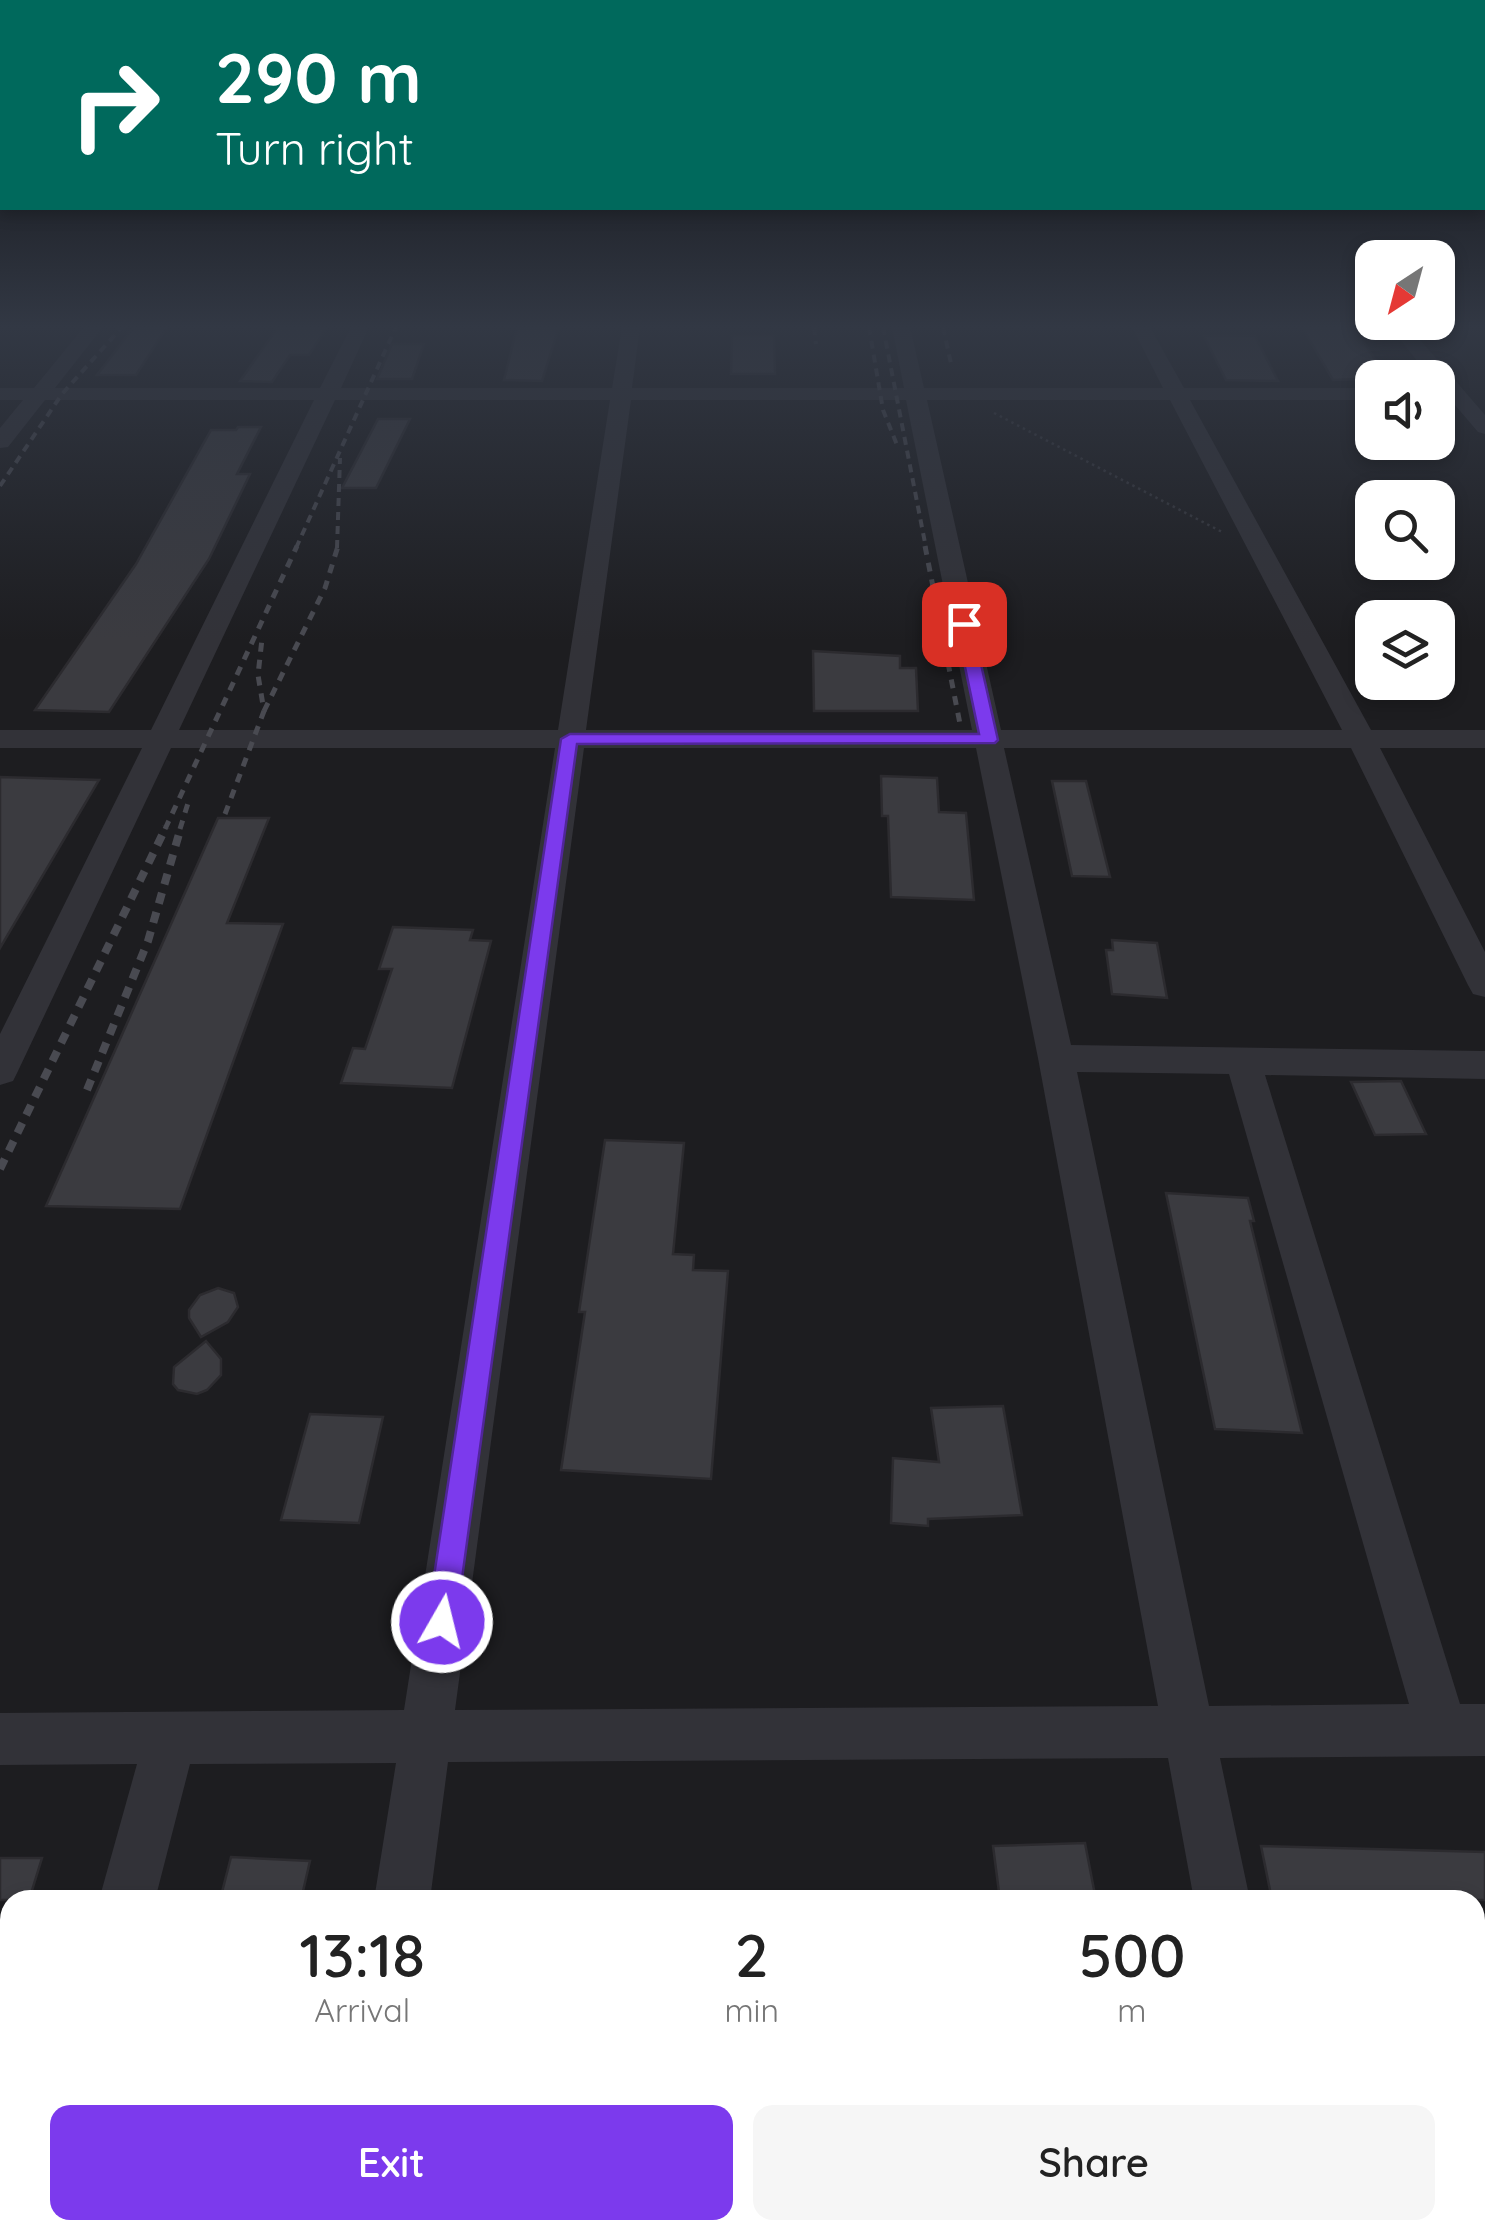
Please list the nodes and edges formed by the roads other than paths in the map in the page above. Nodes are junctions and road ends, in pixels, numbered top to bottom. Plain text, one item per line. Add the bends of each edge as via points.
1 (310, 432) edge
2 (615, 432) edge
3 (922, 432) edge
4 (1197, 432) edge
5 (0, 739) edge
6 (161, 739) junction
7 (570, 739) junction
8 (989, 740) junction
9 (1361, 740) junction
10 (1485, 740) edge
11 (1485, 985) edge
12 (1056, 1058) junction
13 (1243, 1061) junction
14 (1485, 1065) edge
15 (0, 1071) edge
16 (1464, 1730) edge
17 (1190, 1732) junction
18 (170, 1738) junction
19 (425, 1738) junction
20 (0, 1739) edge
21 (130, 1890) edge
22 (403, 1890) edge
23 (1220, 1890) edge

1 - 6 street
2 - 7 street
3 - 8 street
4 - 9 street
5 - 6 street
6 - 7 street
6 - 15 street
7 - 8 street
7 - 19 street
8 - 9 street
8 - 12 street
9 - 10 street
9 - 11 street
12 - 13 street
12 - 17 street
13 - 14 street
13 - 16 street
16 - 17 street
17 - 19 street
17 - 23 street
18 - 19 street
18 - 20 street
18 - 21 street
19 - 22 street

